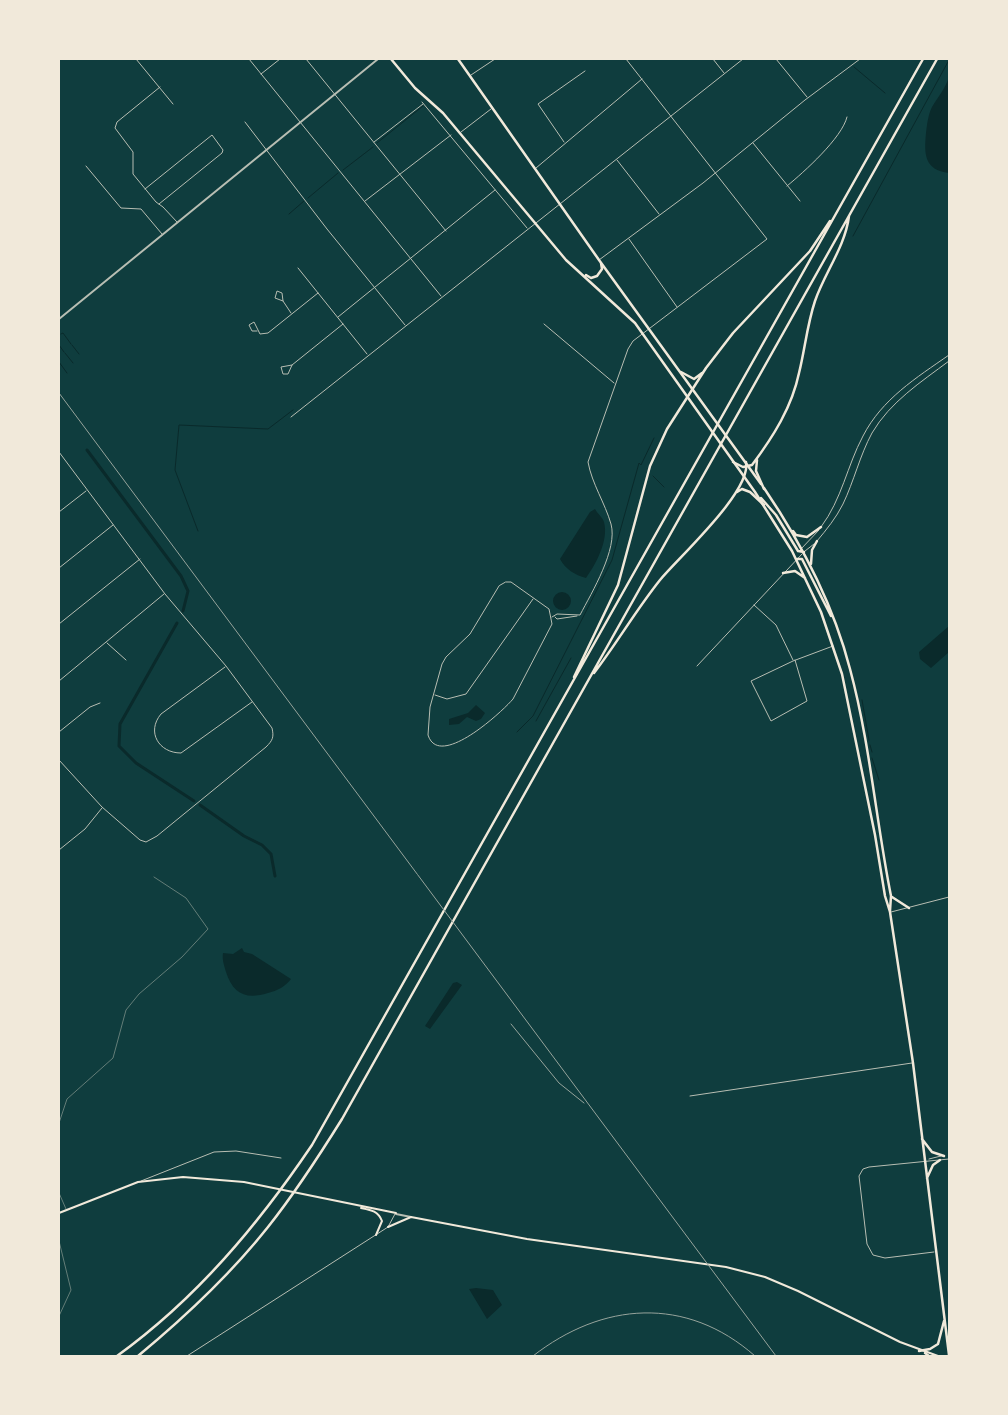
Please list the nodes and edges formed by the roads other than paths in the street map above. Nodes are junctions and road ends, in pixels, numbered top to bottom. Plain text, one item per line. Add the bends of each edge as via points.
1 (136, 59) edge
2 (248, 59) edge
3 (280, 59) edge
4 (306, 59) edge
5 (378, 59) edge
6 (391, 59) edge
7 (458, 59) edge
8 (495, 59) edge
9 (626, 59) edge
10 (712, 59) edge
11 (743, 59) edge
12 (776, 59) edge
13 (860, 59) edge
14 (923, 59) edge
15 (937, 59) edge
16 (586, 71) dead end
17 (724, 73) junction
18 (261, 74) junction
19 (470, 75) junction
20 (642, 79) junction
21 (160, 87) junction
22 (334, 94) junction
23 (808, 98) junction
24 (173, 104) dead end
25 (492, 109) junction
26 (671, 116) junction
27 (846, 117) dead end
28 (246, 122) dead end
29 (301, 122) junction
30 (460, 133) junction
31 (451, 135) junction
32 (374, 142) junction
33 (565, 143) junction
34 (752, 143) junction
35 (267, 149) junction
36 (616, 159) junction
37 (86, 166) dead end
38 (535, 169) junction
39 (400, 173) junction
40 (716, 173) junction
41 (787, 186) junction
42 (145, 189) junction
43 (495, 190) junction
44 (800, 201) dead end
45 (365, 202) junction
46 (159, 204) junction
47 (560, 204) junction
48 (841, 205) junction
49 (660, 215) junction
50 (849, 215) junction
51 (177, 222) junction
52 (534, 224) junction
53 (528, 229) junction
54 (446, 231) junction
55 (162, 234) junction
56 (628, 238) junction
57 (412, 259) junction
58 (599, 260) junction
59 (298, 268) dead end
60 (578, 271) junction
61 (375, 288) junction
62 (318, 293) junction
63 (442, 296) junction
64 (283, 301) dead end
65 (677, 308) junction
66 (292, 314) junction
67 (338, 317) junction
68 (59, 319) edge
69 (343, 324) junction
70 (544, 324) dead end
71 (406, 325) junction
72 (649, 329) junction
73 (257, 331) dead end
74 (642, 334) junction
75 (368, 354) junction
76 (949, 355) edge
77 (949, 361) edge
78 (292, 365) junction
79 (706, 368) junction
80 (680, 372) junction
81 (614, 383) junction
82 (693, 389) junction
83 (688, 399) junction
84 (291, 417) dead end
85 (59, 453) edge
86 (760, 455) junction
87 (732, 462) junction
88 (748, 467) junction
89 (745, 478) junction
90 (764, 489) junction
91 (87, 490) junction
92 (755, 492) junction
93 (734, 495) junction
94 (764, 505) junction
95 (59, 512) edge
96 (114, 524) junction
97 (821, 527) junction
98 (791, 528) junction
99 (817, 541) junction
100 (802, 549) junction
101 (799, 552) junction
102 (804, 552) junction
103 (796, 558) junction
104 (141, 559) junction
105 (811, 566) junction
106 (59, 568) edge
107 (783, 572) junction
108 (807, 579) junction
109 (165, 594) junction
110 (533, 598) junction
111 (754, 604) junction
112 (570, 613) junction
113 (578, 615) junction
114 (553, 617) junction
115 (571, 618) junction
116 (836, 623) junction
117 (59, 624) edge
118 (107, 643) junction
119 (833, 646) junction
120 (126, 660) dead end
121 (794, 660) junction
122 (226, 666) junction
123 (697, 666) dead end
124 (59, 682) edge
125 (587, 683) junction
126 (567, 692) junction
127 (434, 695) junction
128 (253, 702) junction
129 (100, 703) dead end
130 (59, 732) edge
131 (59, 760) edge
132 (102, 807) junction
133 (59, 850) edge
134 (154, 877) dead end
135 (891, 896) junction
136 (949, 897) edge
137 (909, 908) junction
138 (890, 912) junction
139 (913, 1063) junction
140 (690, 1096) dead end
141 (59, 1123) edge
142 (922, 1139) junction
143 (949, 1155) edge
144 (944, 1156) junction
145 (281, 1158) dead end
146 (949, 1159) edge
147 (924, 1160) junction
148 (929, 1160) junction
149 (940, 1160) junction
150 (927, 1180) junction
151 (138, 1182) junction
152 (59, 1193) edge
153 (354, 1205) junction
154 (66, 1210) junction
155 (59, 1213) edge
156 (396, 1214) junction
157 (411, 1217) junction
158 (388, 1226) junction
159 (376, 1235) junction
160 (59, 1242) edge
161 (936, 1252) junction
162 (59, 1316) edge
163 (944, 1317) junction
164 (946, 1333) junction
165 (949, 1339) edge
166 (919, 1350) junction
167 (925, 1353) junction
168 (949, 1355) edge
169 (117, 1356) edge
170 (138, 1356) edge
171 (186, 1356) edge
172 (929, 1356) edge
173 (938, 1356) edge

1 - 21 street
2 - 18 street
3 - 18 street
4 - 22 street
5 - 22 street
6 - 30 main road
7 - 19 main road
8 - 19 street
9 - 20 street
10 - 17 street
11 - 17 street
12 - 23 street
13 - 23 street
14 - 48 main road
15 - 50 main road
16 - 33 street via 538,104
17 - 26 street
18 - 29 street
19 - 25 main road
20 - 26 street
20 - 33 street
21 - 24 street
21 - 42 street via 115,125 133,152 133,174
22 - 29 street
22 - 32 street
23 - 34 street
25 - 30 street
25 - 38 main road
26 - 36 street
26 - 40 street
27 - 41 street via 843,126 815,162
28 - 35 street
29 - 35 street
29 - 45 street
30 - 52 main road
31 - 32 street via 423,102
31 - 39 street
31 - 43 street
32 - 39 street
33 - 38 street
34 - 40 street
34 - 41 street
35 - 51 street
35 - 61 street
36 - 47 street
36 - 49 street
37 - 55 street via 121,208 141,209
38 - 47 main road
39 - 45 street
39 - 54 street
40 - 49 street
40 - 65 street via 767,239
41 - 44 street
42 - 46 street
42 - 46 street via 212,135 224,150 222,153
43 - 53 street
43 - 54 street
45 - 57 street
46 - 51 street
47 - 52 street
47 - 58 main road
48 - 79 main road via 810,251 746,317
48 - 126 main road
49 - 56 street
50 - 86 main road via 847,233 814,302 795,389 779,425
50 - 125 main road
51 - 55 street
52 - 53 street
52 - 60 main road
53 - 63 street
54 - 57 street
55 - 68 street
56 - 58 street
56 - 65 street
57 - 61 street
57 - 63 street
58 - 60 main road via 602,269 595,277
58 - 72 main road
59 - 62 street
60 - 74 main road via 623,311
61 - 67 street
61 - 71 street
62 - 66 street
62 - 67 street
63 - 71 street
64 - 66 street
65 - 72 street
66 - 73 street via 268,333 263,335
67 - 69 street
69 - 75 street
69 - 78 street
70 - 81 street
71 - 75 street
72 - 74 street
72 - 80 main road
74 - 81 street via 628,349
74 - 83 main road
75 - 84 street
76 - 97 street via 901,389 878,412 862,438 838,500
77 - 99 street via 900,398 881,418 871,434 844,502
78 - 78 street via 281,367 282,374 288,374
79 - 80 main road via 694,379
79 - 82 main road
80 - 82 main road
81 - 113 street via 588,462 612,527 611,545 591,594
82 - 83 main road
82 - 88 main road
83 - 87 main road
83 - 126 main road via 658,446 618,585
85 - 91 street
86 - 88 main road
86 - 90 main road via 756,472
87 - 88 main road
87 - 89 main road
88 - 89 main road
88 - 90 main road
89 - 92 main road
89 - 93 main road
90 - 98 main road
91 - 95 street
91 - 96 street
92 - 94 main road
92 - 101 main road via 776,516
93 - 94 main road via 746,490
93 - 125 main road via 707,531 661,580
94 - 103 main road
96 - 104 street
96 - 106 street
97 - 98 main road via 807,537 796,535
97 - 100 street
98 - 100 main road
99 - 102 street
99 - 105 main road via 811,552
100 - 101 street
100 - 102 main road
101 - 102 main road
101 - 103 street
102 - 103 street
102 - 105 main road
103 - 107 street
103 - 108 main road
103 - 116 main road via 802,559
104 - 109 street
104 - 117 street
105 - 116 main road
107 - 108 main road via 794,572
107 - 111 street
108 - 119 main road
109 - 118 street
109 - 122 street
110 - 114 street via 549,608
110 - 127 street via 466,694 447,699
110 - 127 street via 511,582 499,586 470,634 446,657
111 - 121 street via 776,626
111 - 123 street
112 - 113 street
112 - 114 street
112 - 115 street
113 - 115 street
114 - 115 street
114 - 127 street via 506,708 465,741 439,745 429,740
116 - 135 main road via 858,705
118 - 120 street
118 - 124 street
119 - 121 street
119 - 138 main road via 860,757
121 - 121 street via 751,681 771,721 807,701
122 - 128 street
122 - 128 street via 160,715 154,729 159,746 165,751 181,753
125 - 170 main road via 342,1119 292,1196 235,1265 177,1323
126 - 169 main road via 324,1125 279,1192 253,1227 191,1294
128 - 132 street via 272,728 272,740 157,836 146,842 140,840
129 - 130 street via 90,707
131 - 132 street
132 - 133 street via 85,829
134 - 141 lane via 186,898 208,929 126,1010 113,1058 67,1099
135 - 137 main road
135 - 138 main road
136 - 137 street
137 - 138 street
138 - 139 main road
139 - 140 street
139 - 142 main road
142 - 144 main road via 932,1152
142 - 147 main road
143 - 144 street
144 - 148 street
145 - 151 street via 236,1151 214,1152
146 - 149 street
147 - 148 street
147 - 150 main road
147 - 161 street via 868,1167 861,1170 858,1178 867,1244 873,1255 885,1258
148 - 149 street
149 - 150 main road via 933,1166
150 - 161 main road
151 - 153 main road via 183,1177 221,1179
151 - 154 main road
152 - 154 lane
153 - 156 main road
153 - 159 main road via 380,1216 382,1222
154 - 155 main road
156 - 157 street
156 - 158 street
157 - 158 main road
157 - 166 main road via 527,1239 726,1267 765,1277
158 - 159 street
159 - 171 street
160 - 162 lane via 71,1290
161 - 163 main road
163 - 164 main road
163 - 166 main road via 938,1344
164 - 165 main road
164 - 168 main road
166 - 167 main road
167 - 172 main road
167 - 173 main road

